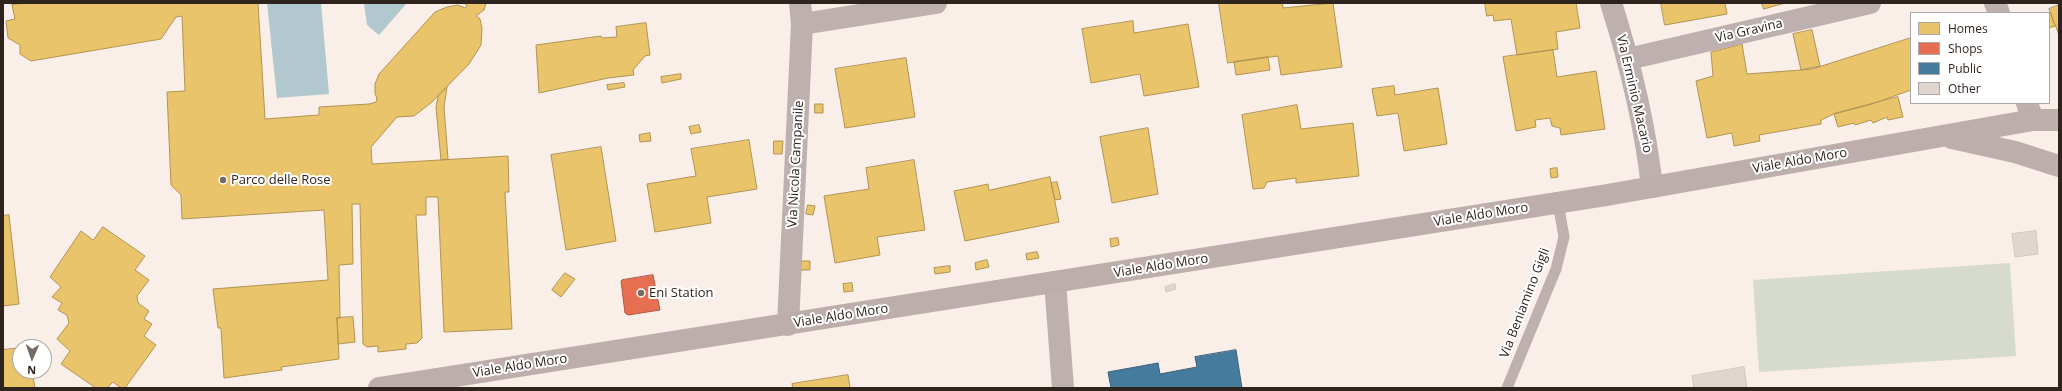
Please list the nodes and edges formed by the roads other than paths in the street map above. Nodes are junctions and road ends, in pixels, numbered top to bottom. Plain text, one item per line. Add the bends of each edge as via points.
1 (936, 3) edge
2 (1611, 3) edge
3 (1870, 3) edge
4 (801, 13) edge
5 (1628, 59) junction
6 (2030, 112) edge
7 (2059, 120) edge
8 (1941, 136) junction
9 (2059, 166) edge
10 (1652, 187) junction
11 (1558, 203) junction
12 (1055, 282) junction
13 (788, 325) junction
14 (414, 385) edge
15 (379, 388) edge
16 (1063, 388) edge
17 (1507, 388) edge

1 - 4 street
2 - 5 street, Via Erminio Macario
3 - 5 street, Via Gravina
4 - 13 street, Via Nicola Campanile
5 - 10 street, Via Erminio Macario via 1648,152
6 - 7 main road, Viale Aldo Moro
6 - 8 main road, Viale Aldo Moro
8 - 9 main road, Viale Aldo Moro via 2015,152
8 - 10 main road, Viale Aldo Moro
10 - 11 main road, Viale Aldo Moro
11 - 12 main road, Viale Aldo Moro
11 - 17 lane, Via Beniamino Gigli via 1564,237 1556,269
12 - 13 main road, Viale Aldo Moro
12 - 16 street
13 - 14 main road, Viale Aldo Moro
14 - 15 main road, Viale Aldo Moro

